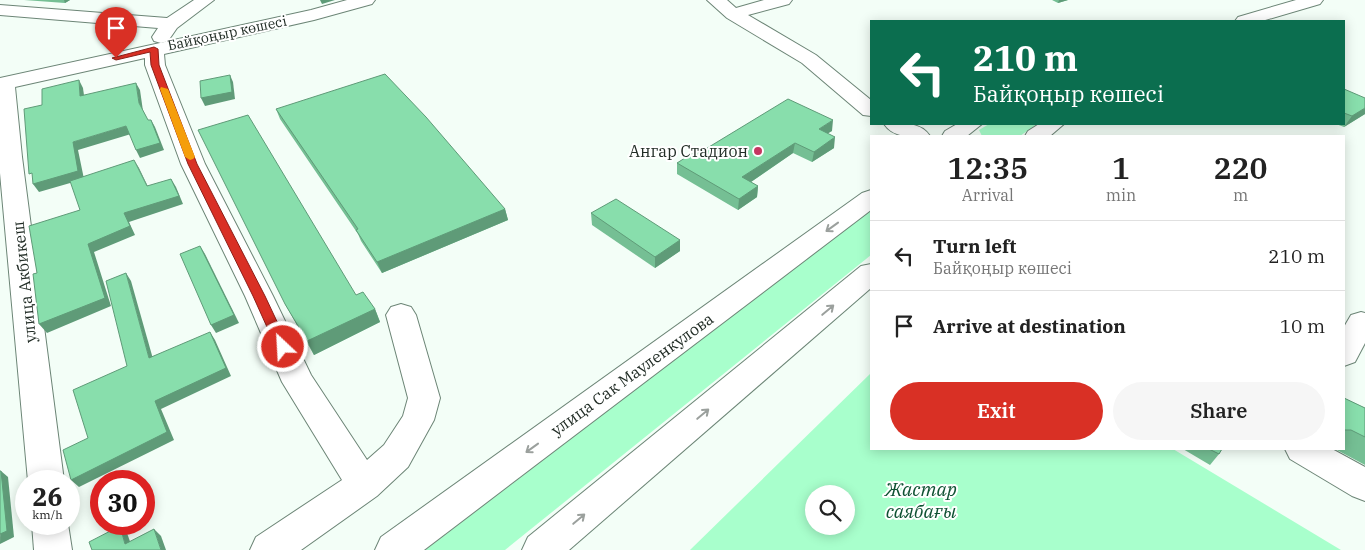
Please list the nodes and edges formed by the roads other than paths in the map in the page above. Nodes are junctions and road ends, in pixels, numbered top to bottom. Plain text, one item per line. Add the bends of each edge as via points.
1 (36, 0) edge
2 (205, 0) edge
3 (366, 0) edge
4 (716, 0) edge
5 (783, 0) edge
6 (1314, 0) edge
7 (0, 10) edge
8 (18, 11) junction
9 (733, 14) junction
10 (1247, 20) edge
11 (171, 24) junction
12 (154, 49) junction
13 (2, 84) edge
14 (870, 109) edge
15 (897, 125) edge
16 (970, 125) edge
17 (1051, 125) edge
18 (917, 135) edge
19 (954, 135) edge
20 (1037, 135) edge
21 (870, 199) edge
22 (870, 274) edge
23 (401, 315) dead end
24 (1357, 321) edge
25 (1345, 351) edge
26 (1304, 450) edge
27 (45, 470) edge
28 (364, 485) junction
29 (1365, 486) edge
30 (51, 535) edge
31 (53, 550) edge
32 (269, 550) edge
33 (394, 550) edge
34 (541, 550) edge

1 - 8 street
2 - 11 street
3 - 12 street, Байқоңыр көшесі via 314,15
4 - 9 street
5 - 9 street
6 - 10 street
7 - 8 street
8 - 11 street
9 - 14 street via 809,60
11 - 12 street
12 - 13 street, Байқоңыр көшесі
12 - 28 street via 155,65 193,164 298,382
13 - 27 street, улица Акбикеш
15 - 18 street
16 - 19 street
17 - 20 street
21 -> 33 street, улица Сак Мауленкулова
34 -> 22 street
23 - 28 street via 424,398 418,420 396,456
24 - 25 street
26 - 29 street
28 - 32 street
30 - 31 street

